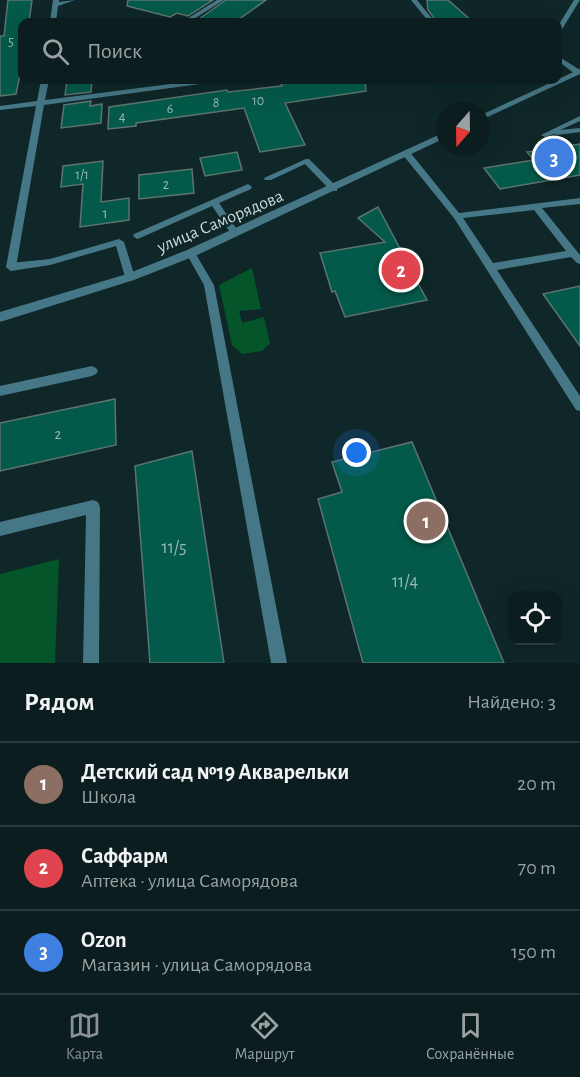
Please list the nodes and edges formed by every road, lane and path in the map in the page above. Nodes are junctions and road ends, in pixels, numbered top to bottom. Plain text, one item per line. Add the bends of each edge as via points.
1 (72, 0) edge
2 (221, 0) edge
3 (414, 0) edge
4 (577, 0) edge
5 (56, 2) edge
6 (54, 18) edge
7 (192, 18) edge
8 (429, 18) edge
9 (562, 24) edge
10 (562, 61) edge
11 (579, 72) edge
12 (562, 80) edge
13 (45, 84) edge
14 (184, 84) edge
15 (553, 84) edge
16 (43, 102) junction
17 (0, 108) edge
18 (490, 114) edge
19 (580, 118) edge
20 (580, 130) edge
21 (436, 139) edge
22 (406, 153) junction
23 (268, 178) dead end
24 (248, 187) dead end
25 (334, 189) junction
26 (580, 201) edge
27 (214, 202) junction
28 (537, 208) junction
29 (457, 216) junction
30 (235, 233) junction
31 (137, 236) dead end
32 (191, 253) junction
33 (573, 253) junction
34 (580, 261) edge
35 (11, 267) joint
36 (491, 267) junction
37 (130, 277) junction
38 (0, 317) edge
39 (92, 371) dead end
40 (0, 391) edge
41 (580, 406) edge
42 (0, 529) edge
43 (91, 663) edge
44 (279, 663) edge

1 - 5 street
2 - 7 street
3 - 8 street
4 - 9 street
5 - 6 street
10 - 11 street
11 - 12 street
13 - 16 street
14 - 16 street
15 - 18 street
16 - 17 street
16 - 35 street
19 - 20 lane via 545,135
21 - 22 street, улица Саморядова
22 - 25 street, улица Саморядова
22 - 29 lane
23 - 25 lane via 306,161
24 - 27 lane
25 - 30 street, улица Саморядова
26 - 28 lane
27 - 30 lane
27 - 31 lane
28 - 29 lane
28 - 33 lane
29 - 36 lane
30 - 32 street, улица Саморядова
32 - 37 street, улица Саморядова
32 - 44 lane via 209,285
33 - 34 lane
33 - 36 lane
35 - 37 lane via 50,262 119,242
36 - 41 lane
37 - 38 street, улица Саморядова
39 - 40 lane
42 - 43 lane via 93,507

